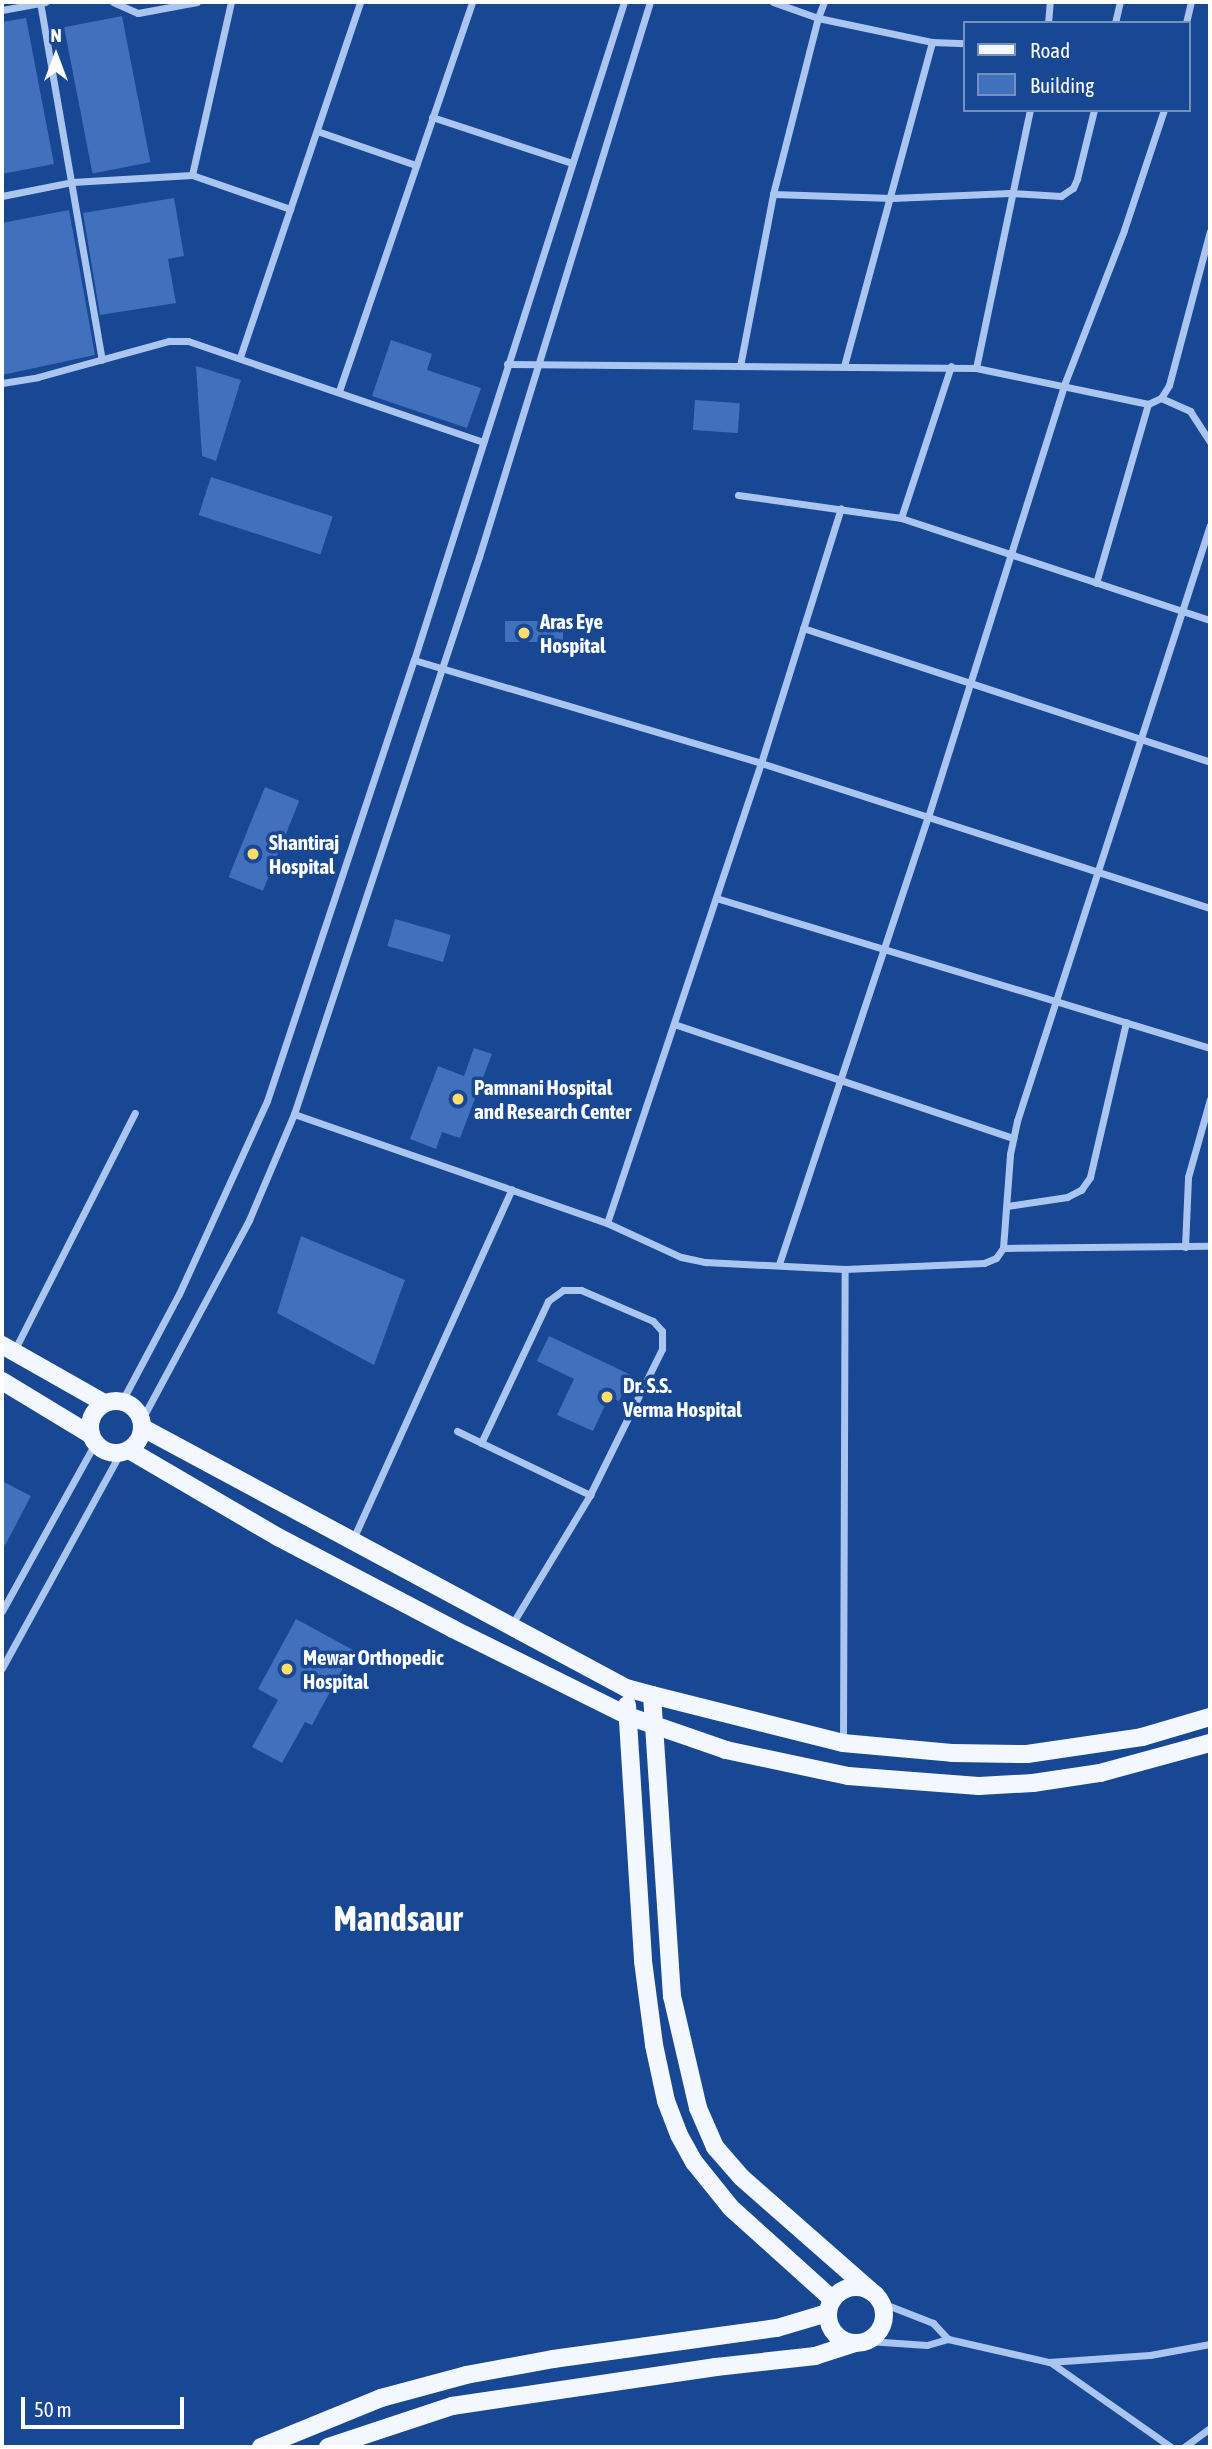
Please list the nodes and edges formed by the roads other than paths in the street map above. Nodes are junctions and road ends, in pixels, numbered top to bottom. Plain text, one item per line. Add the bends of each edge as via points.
1 (40, 2) edge
2 (45, 2) edge
3 (113, 2) edge
4 (197, 2) edge
5 (231, 2) edge
6 (360, 2) edge
7 (472, 2) edge
8 (624, 2) edge
9 (650, 2) edge
10 (773, 2) edge
11 (824, 2) edge
12 (1050, 2) edge
13 (1120, 2) edge
14 (1191, 2) edge
15 (2, 10) edge
16 (818, 18) junction
17 (1048, 21) edge
18 (1115, 21) edge
19 (1186, 21) edge
20 (932, 42) junction
21 (964, 43) edge
22 (1030, 112) edge
23 (1093, 112) edge
24 (1163, 112) edge
25 (432, 117) junction
26 (317, 131) junction
27 (572, 163) junction
28 (416, 164) junction
29 (192, 175) junction
30 (72, 183) junction
31 (1010, 193) junction
32 (773, 194) junction
33 (2, 196) edge
34 (892, 198) junction
35 (290, 209) junction
36 (1210, 231) edge
37 (240, 357) junction
38 (102, 360) junction
39 (507, 364) junction
40 (539, 365) junction
41 (740, 366) junction
42 (844, 366) junction
43 (951, 366) junction
44 (976, 368) junction
45 (2, 383) edge
46 (1064, 385) junction
47 (339, 391) junction
48 (1161, 398) junction
49 (1148, 404) junction
50 (1210, 439) edge
51 (483, 442) junction
52 (738, 495) dead end
53 (841, 508) junction
54 (901, 518) junction
55 (1210, 525) edge
56 (1012, 555) junction
57 (1096, 583) junction
58 (1182, 610) junction
59 (1210, 620) edge
60 (803, 628) junction
61 (414, 660) junction
62 (440, 668) junction
63 (970, 684) junction
64 (1140, 741) junction
65 (1210, 762) edge
66 (761, 763) junction
67 (928, 817) junction
68 (1099, 873) junction
69 (716, 898) junction
70 (1210, 908) edge
71 (884, 949) junction
72 (1057, 1002) junction
73 (1126, 1023) junction
74 (674, 1024) junction
75 (1210, 1048) edge
76 (840, 1080) junction
77 (1210, 1099) edge
78 (135, 1113) dead end
79 (294, 1114) junction
80 (1013, 1138) junction
81 (512, 1189) junction
82 (1007, 1206) junction
83 (607, 1223) junction
84 (1210, 1246) edge
85 (1185, 1247) junction
86 (1003, 1248) junction
87 (779, 1264) junction
88 (845, 1269) junction
89 (8, 1348) edge
90 (2, 1381) edge
91 (113, 1402) junction
92 (142, 1424) junction
93 (457, 1431) dead end
94 (93, 1439) junction
95 (481, 1443) junction
96 (124, 1451) junction
97 (590, 1494) junction
98 (352, 1541) junction
99 (2, 1611) edge
100 (511, 1626) junction
101 (2, 1668) edge
102 (626, 1688) junction
103 (652, 1695) junction
104 (628, 1716) junction
105 (1210, 1717) edge
106 (652, 1724) junction
107 (1210, 1743) edge
108 (843, 1744) junction
109 (877, 2297) junction
110 (830, 2306) junction
111 (948, 2339) junction
112 (861, 2343) junction
113 (1210, 2344) edge
114 (1049, 2362) junction
115 (1210, 2428) edge
116 (261, 2447) edge
117 (328, 2447) edge
118 (1171, 2447) edge
119 (1184, 2447) edge

1 - 2 street
1 - 15 street
1 - 30 street
3 - 4 street via 138,13
5 - 29 street
6 - 26 street
7 - 25 street
8 - 27 street
9 - 40 street
10 - 16 street
11 - 16 street
12 - 17 street
13 - 18 street
14 - 19 street
16 - 20 street
16 - 32 street
20 - 21 street
20 - 34 street
22 - 31 street
23 - 31 street via 1073,188 1054,197
24 - 46 street via 1125,230
25 - 27 street
25 - 28 street
26 - 28 street
26 - 35 street
27 - 39 street
28 - 47 street
29 - 30 street
29 - 35 street
30 - 33 street
30 - 38 street
31 - 34 street
31 - 44 street
32 - 34 street
32 - 41 street
34 - 42 street
35 - 37 street
36 - 48 street via 1169,385
37 - 38 street via 188,341 169,341
37 - 47 street
38 - 45 street
39 - 40 street
39 - 51 street
40 - 41 street
40 - 62 street
41 - 42 street
42 - 43 street
43 - 44 street
43 - 54 street
44 - 46 street
46 - 49 street
46 - 56 street
47 - 51 street
48 - 49 street
48 - 50 street via 1190,411
49 - 57 street
51 - 61 street
52 - 53 street
53 - 54 street
53 - 60 street
54 - 56 street
55 - 58 street
56 - 57 street
56 - 63 street
57 - 58 street
58 - 59 street
58 - 64 street
60 - 63 street
60 - 66 street
61 - 62 street
61 - 91 street via 267,1101 179,1294
62 - 66 street
62 - 79 street
63 - 64 street
63 - 67 street
64 - 65 street
64 - 68 street
66 - 67 street
66 - 69 street
67 - 68 street
67 - 71 street
68 - 70 street
68 - 72 street
69 - 71 street
69 - 74 street
71 - 72 street
71 - 76 street
72 - 73 street
72 - 80 street
73 - 75 street
73 - 82 street via 1090,1177 1081,1190 1066,1197
74 - 76 street
74 - 83 street
76 - 80 street
76 - 87 street
77 - 85 street via 1188,1177
78 - 89 street
79 - 81 street
79 - 92 street via 249,1220
80 - 82 street
81 - 83 street
81 - 98 street
82 - 86 street
83 - 87 street via 681,1257
84 - 85 street
85 - 86 street
86 - 88 street via 996,1258 984,1263
87 - 88 street
88 - 108 street
89 - 91 main road
90 - 94 main road
91 - 92 main road via 131,1405
91 - 94 main road via 92,1417
92 - 96 main road via 136,1445
92 - 98 main road
93 - 95 street
94 - 96 main road via 110,1452
94 - 99 street
95 - 97 street
95 - 97 street via 548,1301 563,1290 581,1290 653,1321 662,1331 662,1349
96 - 101 street
96 - 104 main road via 278,1537
97 - 100 street
98 - 100 main road
100 - 102 main road
102 - 103 main road
102 - 104 main road
103 - 106 main road
103 - 108 main road
104 - 106 main road
104 - 110 main road via 643,1961 666,2101 694,2162 731,2208
105 - 108 main road via 1142,1737 1027,1754
106 - 107 main road via 726,1750 848,1776 979,1786 1100,1773
106 - 109 main road via 672,1996 698,2108 715,2147 741,2177
109 - 110 main road via 858,2287 844,2289
109 - 111 street via 933,2323
109 - 112 main road via 885,2318 880,2332
110 - 112 main road via 830,2328 840,2339
110 - 116 main road via 777,2328 466,2375 380,2398
111 - 112 street via 927,2345
111 - 114 street
112 - 117 main road via 815,2356 452,2406
113 - 114 street via 1150,2355
114 - 118 street
115 - 119 street

